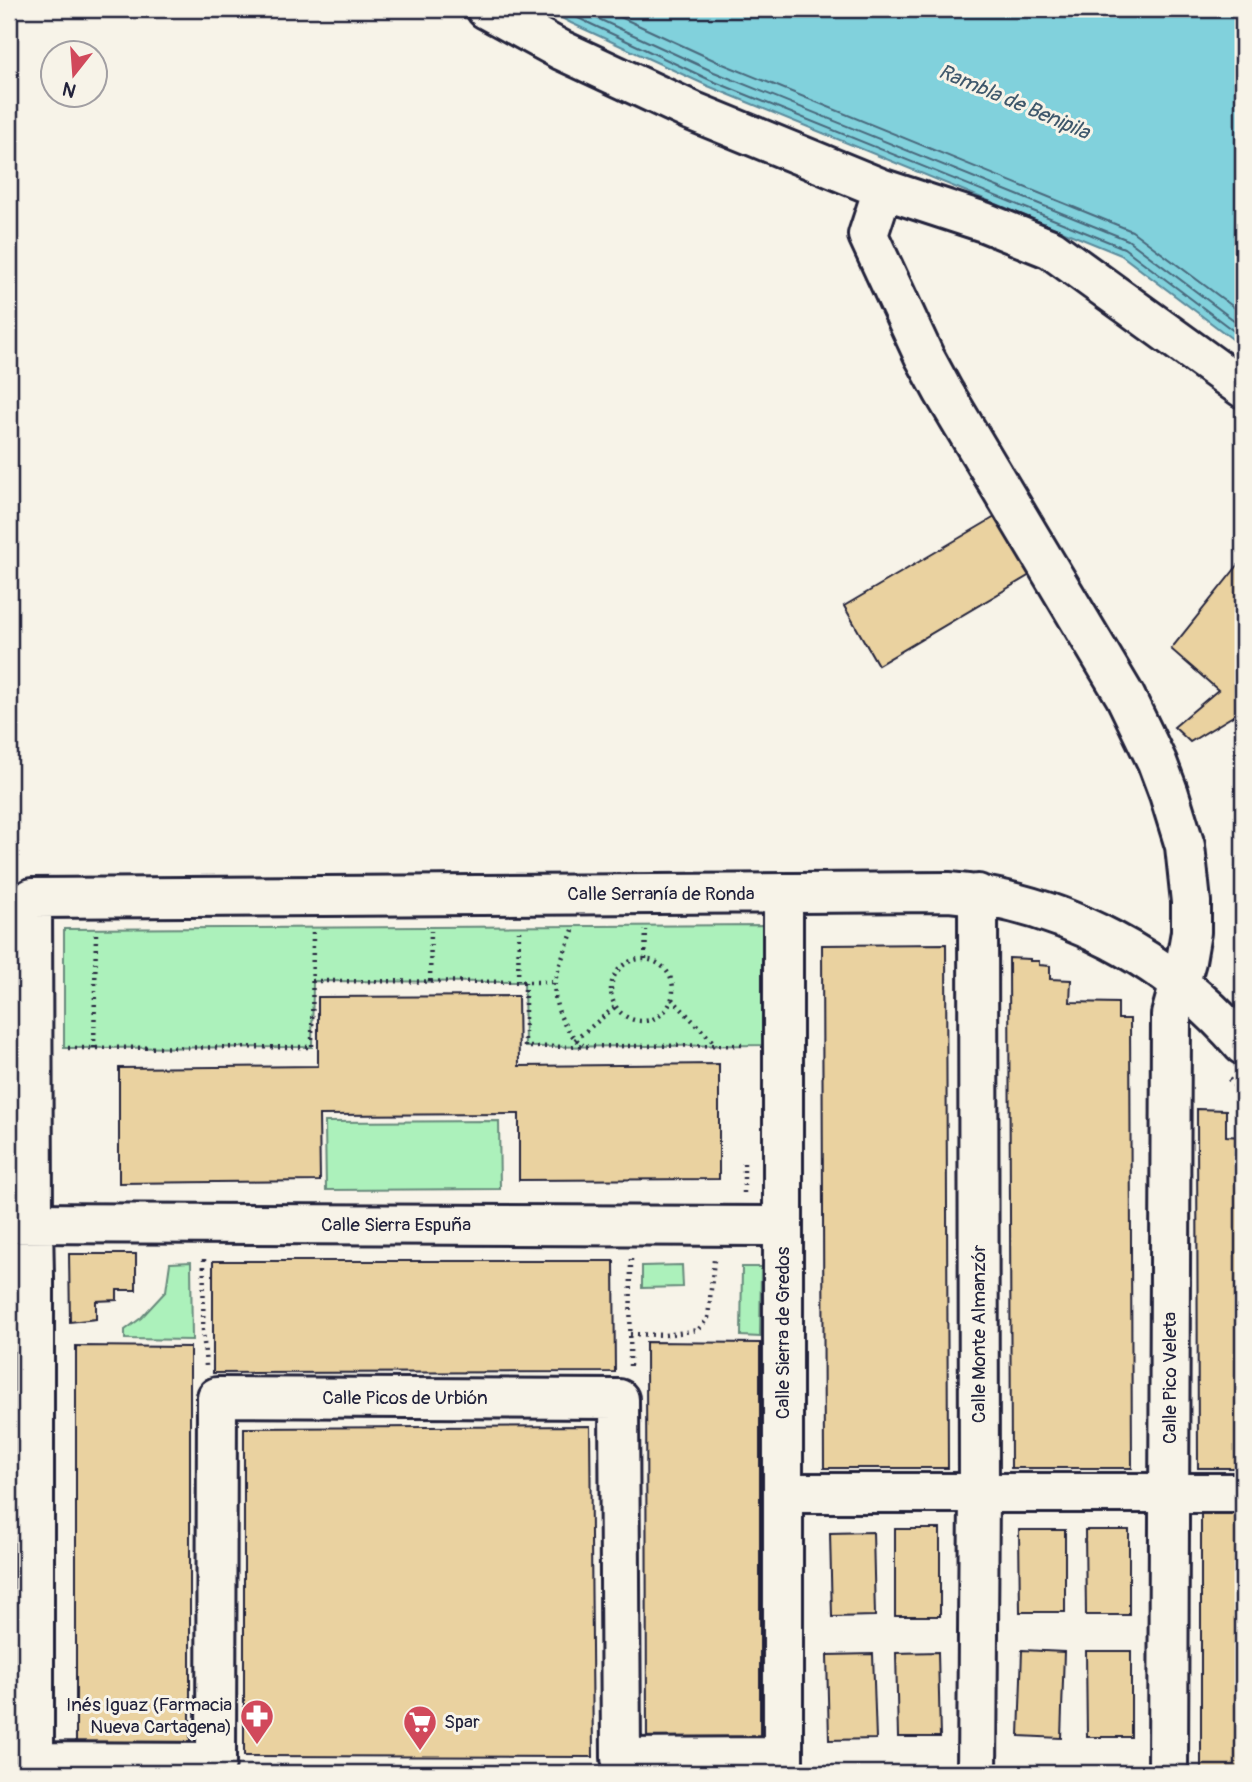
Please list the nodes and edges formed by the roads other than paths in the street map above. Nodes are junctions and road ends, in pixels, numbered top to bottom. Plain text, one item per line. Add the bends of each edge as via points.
1 (486, 9) edge
2 (883, 189) junction
3 (1243, 388) edge
4 (783, 893) junction
5 (978, 894) junction
6 (1180, 983) junction
7 (1234, 1058) edge
8 (21, 1223) edge
9 (783, 1226) junction
10 (783, 1493) junction
11 (979, 1493) junction
12 (1169, 1493) junction
13 (1243, 1493) edge
14 (783, 1765) edge
15 (34, 1768) edge
16 (977, 1773) edge
17 (1168, 1773) edge

1 - 2 street via 691,111
2 - 3 street via 1051,249
2 - 6 street, Calle Pico Veleta via 868,235 906,320 943,391 1125,696 1169,794 1185,846 1191,902 1191,932
4 - 5 street, Calle Serranía de Ronda
4 - 8 street, Calle Serranía de Ronda via 32,898
4 - 9 street, Calle Sierra de Gredos
5 - 6 street, Calle Serranía de Ronda via 1084,927
5 - 11 street, Calle Monte Almanzór
6 - 7 street, Calle Serranía de Ronda via 1216,1014
6 - 12 street, Calle Pico Veleta via 1171,1015
8 - 9 street, Calle Sierra Espuña
8 - 15 street via 34,1277
9 - 10 street, Calle Sierra de Gredos
10 - 11 street
10 - 14 street, Calle Sierra de Gredos
11 - 12 street
11 - 16 street, Calle Monte Almanzór
12 - 13 street
12 - 17 street, Calle Pico Veleta
14 - 15 street, Calle Picos de Urbión via 621,1758 619,1399 217,1397 216,1763

